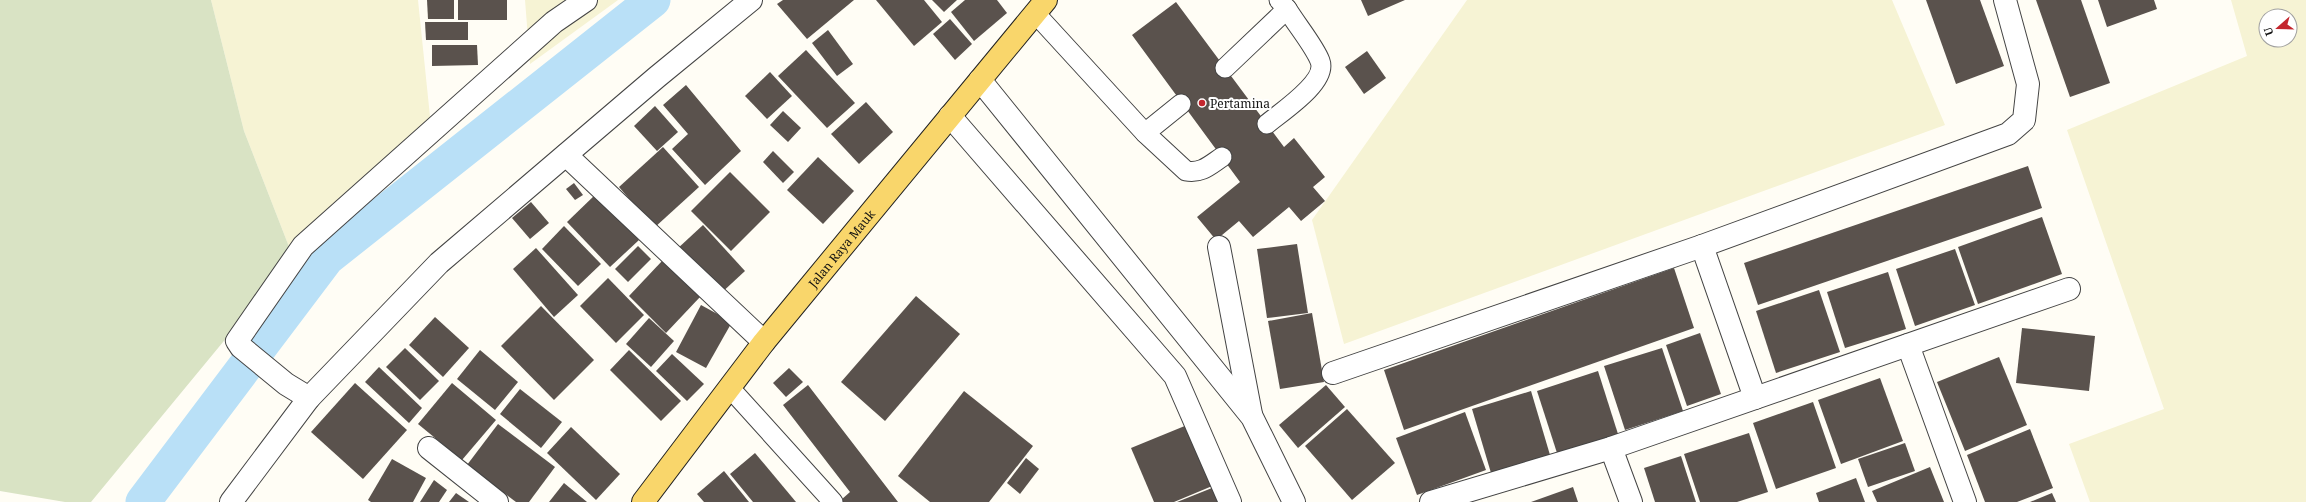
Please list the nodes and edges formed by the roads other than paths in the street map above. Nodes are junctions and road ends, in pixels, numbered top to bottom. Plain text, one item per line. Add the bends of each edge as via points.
1 (586, 0) edge
2 (751, 0) edge
3 (2006, 0) edge
4 (1283, 5) edge
5 (1040, 7) edge
6 (1225, 68) dead end
7 (980, 80) junction
8 (1181, 104) dead end
9 (950, 116) junction
10 (1267, 124) dead end
11 (1145, 133) junction
12 (566, 155) junction
13 (1222, 157) dead end
14 (1702, 246) junction
15 (1219, 247) dead end
16 (2069, 289) dead end
17 (764, 342) junction
18 (1908, 345) junction
19 (1202, 356) junction
20 (1333, 373) dead end
21 (1175, 376) junction
22 (728, 387) junction
23 (309, 398) junction
24 (1755, 398) junction
25 (1252, 417) junction
26 (428, 448) dead end
27 (1611, 448) junction
28 (231, 502) edge
29 (498, 502) edge
30 (643, 502) edge
31 (833, 502) edge
32 (1230, 502) edge
33 (1294, 502) edge
34 (1431, 502) edge
35 (1631, 502) edge
36 (1965, 502) edge

1 - 23 street via 554,22 303,246 237,341 286,384
2 - 12 street
3 - 14 street via 2028,84 2024,120 2008,134
4 - 6 lane
4 - 10 lane via 1321,62 1320,73 1315,84
5 - 7 main road, Jalan Raya Mauk
5 - 11 lane
7 - 9 main road, Jalan Raya Mauk
7 - 19 street
8 - 11 lane
9 - 17 main road, Jalan Raya Mauk
9 - 21 street
11 - 13 lane via 1186,171 1201,171
12 - 17 street
12 - 23 street via 439,263
14 - 20 street
14 - 24 street
15 - 25 street
16 - 18 street
17 - 22 main road, Jalan Raya Mauk
18 - 24 street
18 - 36 street
19 - 21 street
19 - 25 street
21 - 32 street
22 - 30 main road, Jalan Raya Mauk
22 - 31 lane
23 - 28 street
24 - 27 street
25 - 33 street
26 - 29 street
27 - 34 street
27 - 35 street

